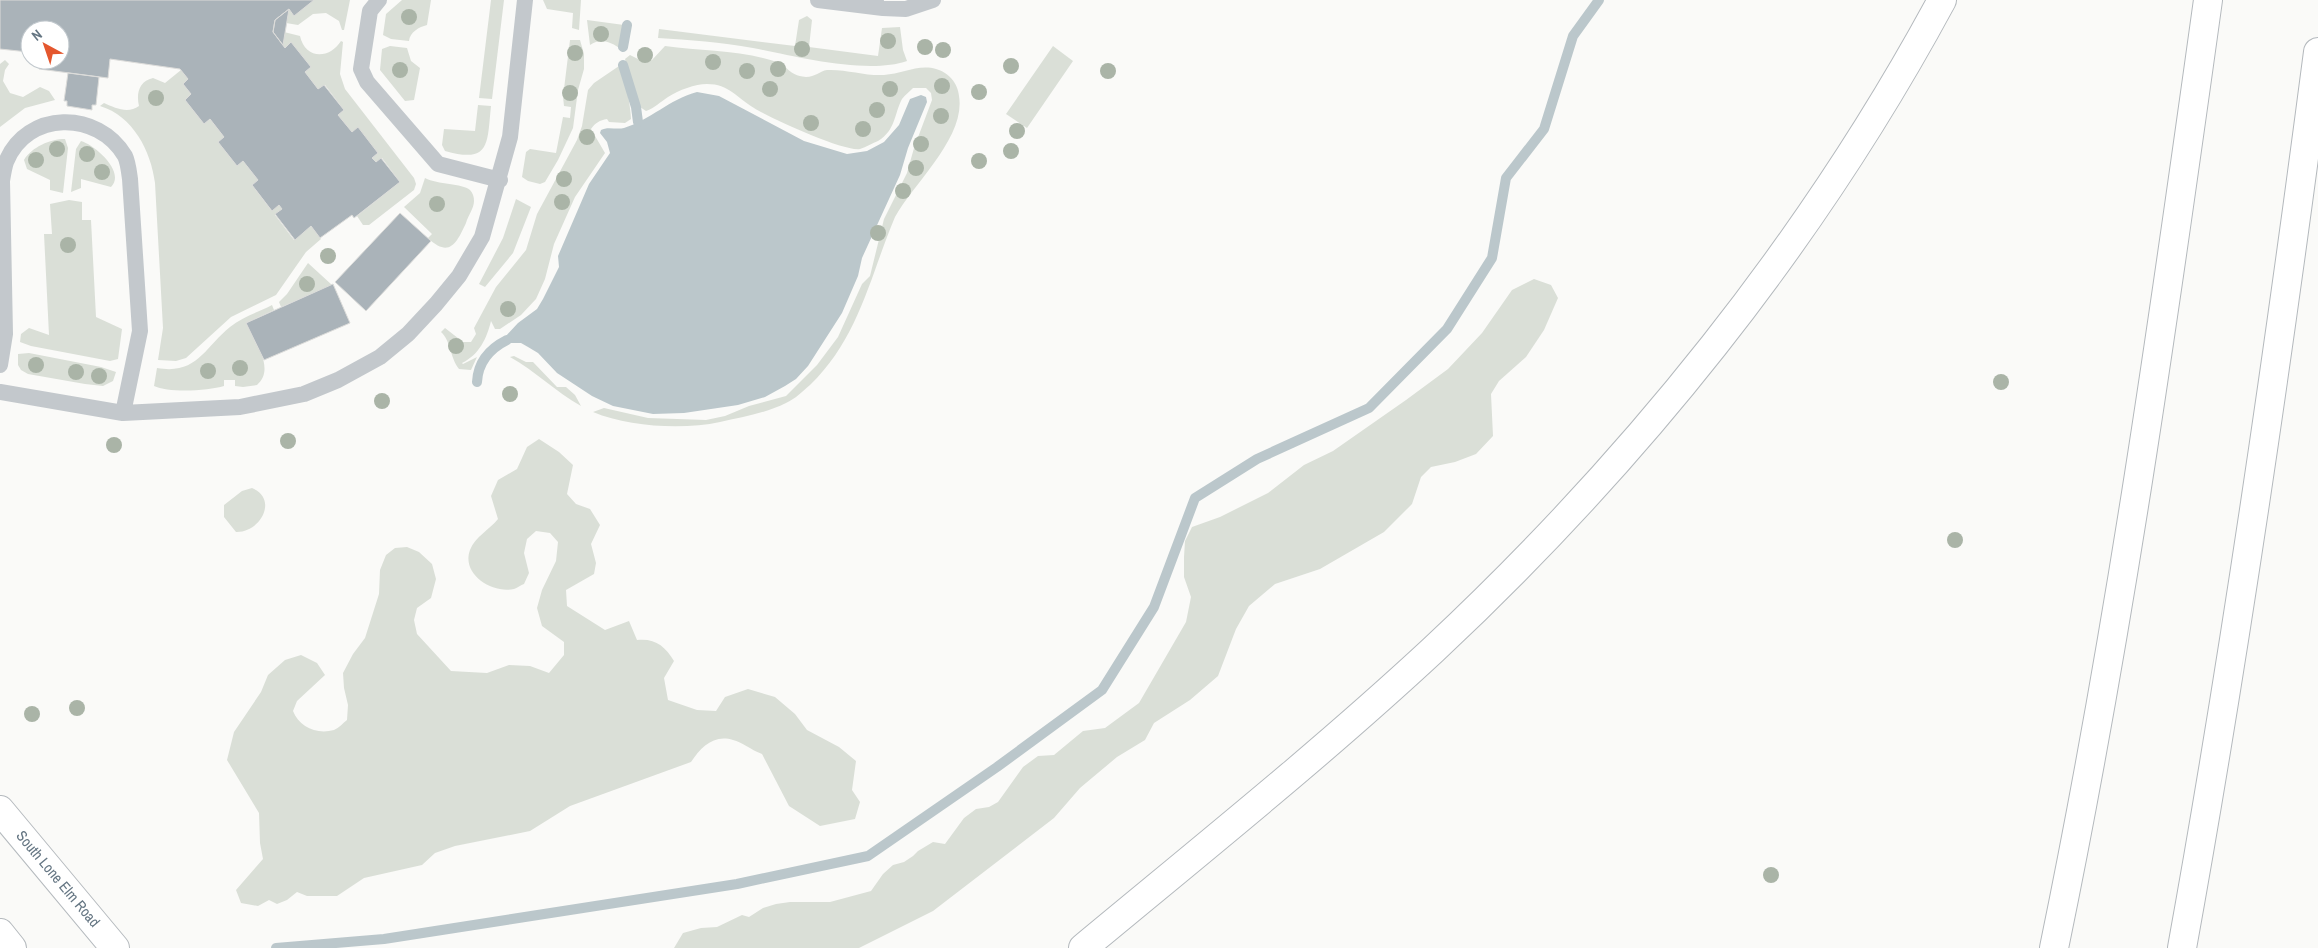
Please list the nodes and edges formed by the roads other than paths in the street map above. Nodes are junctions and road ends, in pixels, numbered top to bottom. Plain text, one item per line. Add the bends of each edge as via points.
1 (379, 0) edge
2 (525, 0) edge
3 (818, 0) edge
4 (933, 0) edge
5 (1942, 0) edge
6 (2208, 0) edge
7 (2318, 52) edge
8 (500, 180) junction
9 (0, 365) edge
10 (0, 392) edge
11 (123, 413) junction
12 (0, 810) edge
13 (0, 933) edge
14 (12, 948) edge
15 (115, 948) edge
16 (1083, 948) edge
17 (2054, 948) edge
18 (2182, 948) edge

1 - 8 lane via 370,11 361,69 367,82 438,164
2 - 8 lane via 510,137
3 - 4 lane via 902,9
5 - 16 main road via 1838,175 1748,301 1683,384 1562,521 1434,649 1334,739
6 - 17 main road via 2132,526
7 - 18 main road via 2277,362 2216,762
8 - 11 lane via 482,237 459,276 408,334 380,357 313,390 240,408
9 - 11 lane via 5,334 2,181 6,162 30,133 47,124 83,123 99,130 126,157 130,179 140,331
10 - 11 lane
12 - 15 main road, South Lone Elm Road
13 - 14 main road

